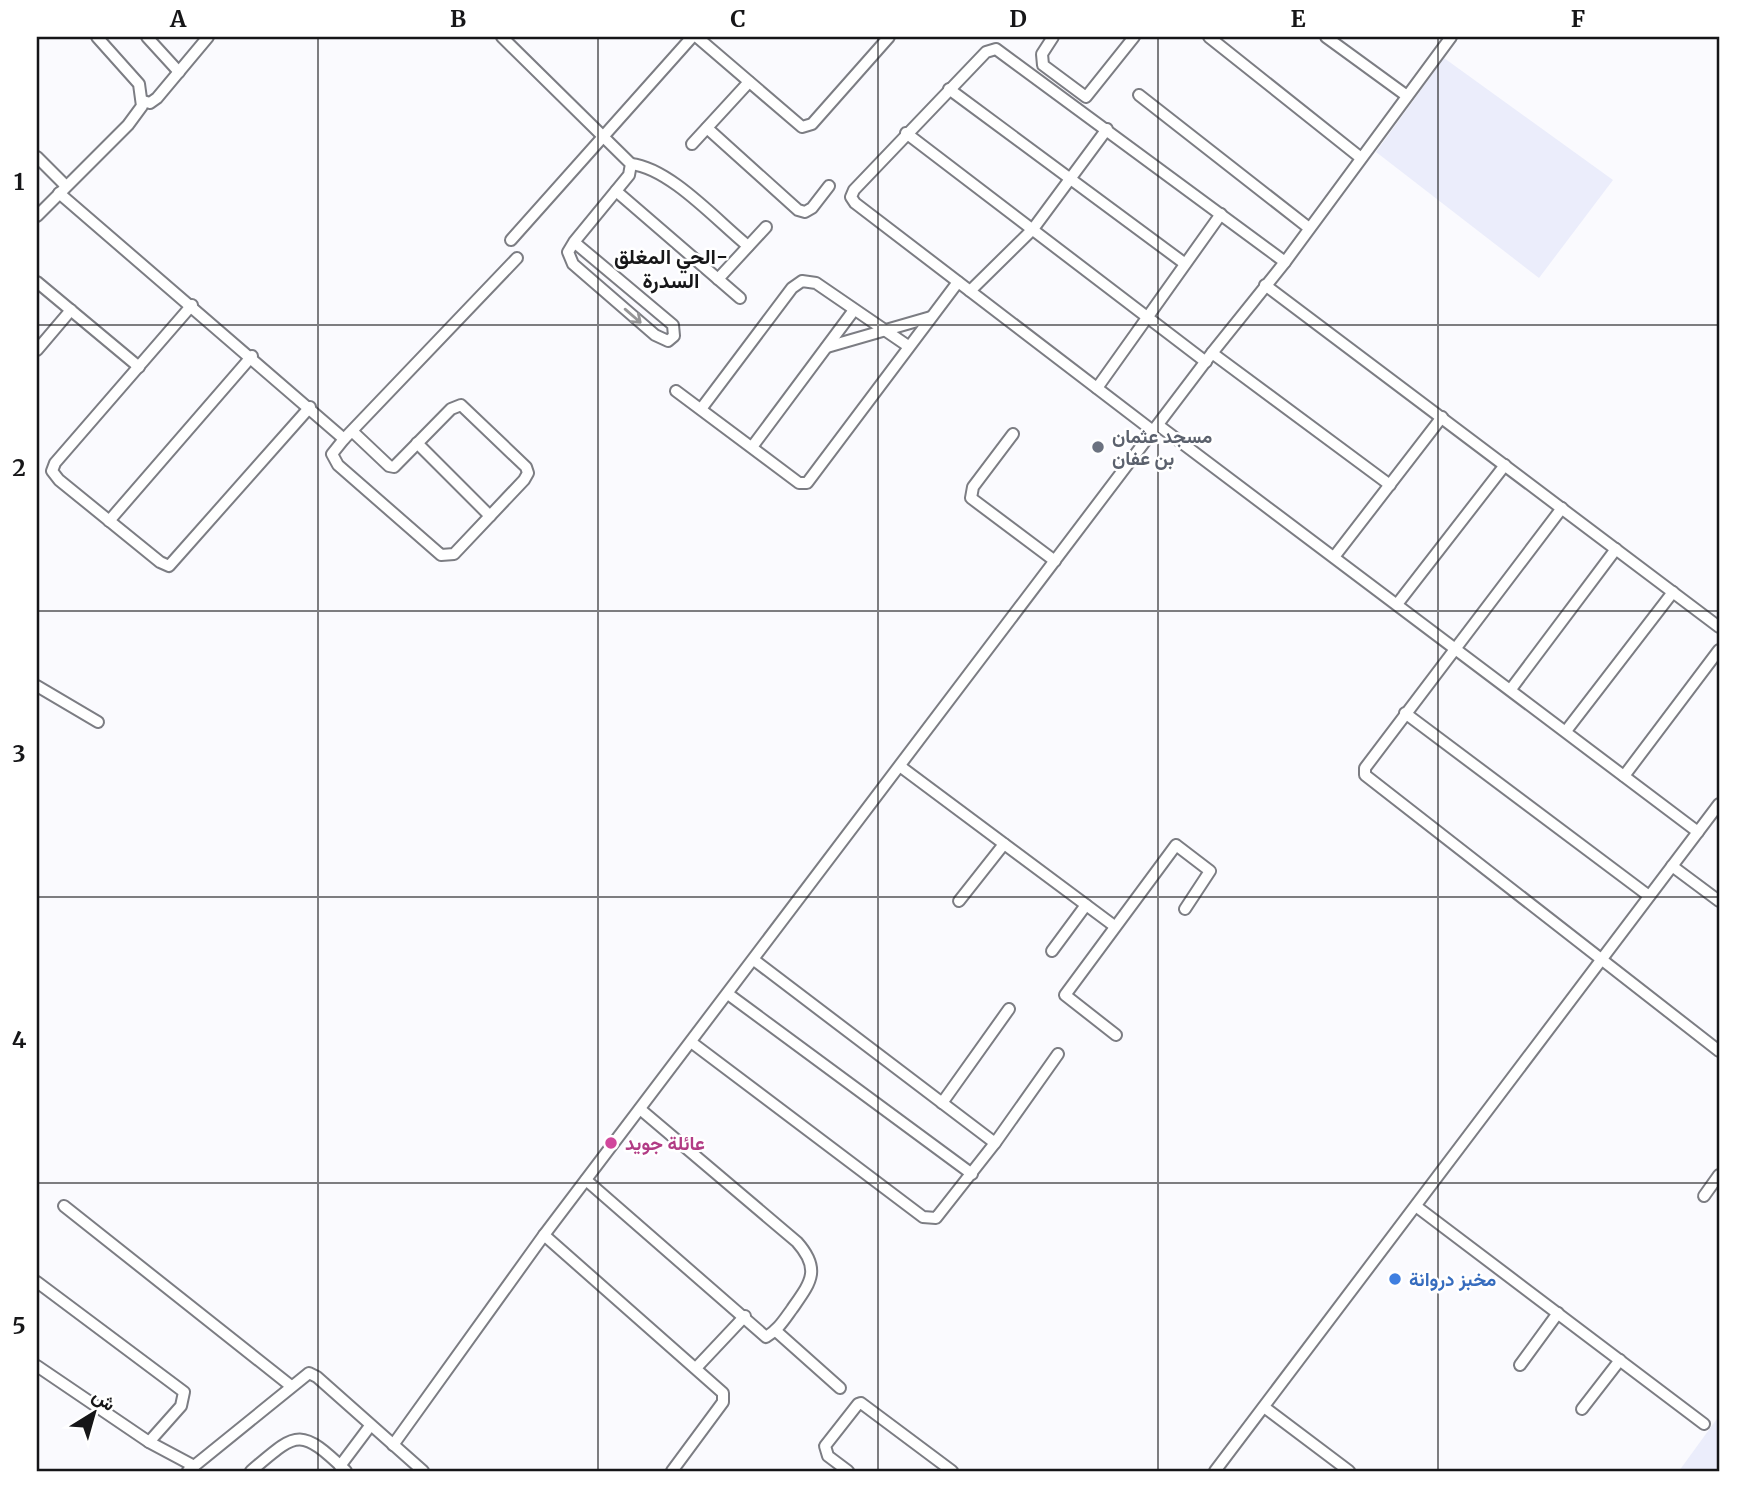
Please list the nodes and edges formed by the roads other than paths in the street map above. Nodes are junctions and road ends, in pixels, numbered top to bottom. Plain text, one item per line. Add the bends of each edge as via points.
1 (97, 37) edge
2 (147, 37) edge
3 (208, 37) edge
4 (502, 37) edge
5 (695, 37) edge
6 (889, 37) edge
7 (1053, 37) edge
8 (1134, 37) edge
9 (1209, 37) edge
10 (1326, 37) edge
11 (1445, 39) edge
12 (179, 72) junction
13 (748, 82) junction
14 (949, 89) junction
15 (1139, 94) dead end
16 (1407, 96) junction
17 (143, 101) junction
18 (707, 128) junction
19 (1107, 130) junction
20 (906, 133) junction
21 (602, 135) junction
22 (692, 144) dead end
23 (37, 157) edge
24 (1361, 158) junction
25 (631, 164) junction
26 (1071, 179) junction
27 (829, 186) dead end
28 (63, 189) junction
29 (616, 191) junction
30 (1221, 214) junction
31 (37, 216) edge
32 (766, 227) dead end
33 (1309, 228) junction
34 (1033, 229) junction
35 (511, 240) dead end
36 (574, 242) junction
37 (748, 246) junction
38 (517, 258) dead end
39 (1284, 262) junction
40 (1184, 263) junction
41 (718, 279) junction
42 (37, 282) edge
43 (958, 282) junction
44 (1265, 285) junction
45 (970, 291) junction
46 (740, 298) dead end
47 (192, 305) junction
48 (71, 310) junction
49 (854, 310) junction
50 (1147, 316) junction
51 (931, 317) junction
52 (884, 330) junction
53 (827, 346) junction
54 (908, 346) junction
55 (37, 350) edge
56 (252, 356) junction
57 (1209, 357) junction
58 (139, 367) junction
59 (1097, 388) junction
60 (677, 391) dead end
61 (310, 407) junction
62 (701, 408) junction
63 (1442, 417) junction
64 (1156, 428) junction
65 (1013, 434) dead end
66 (348, 435) junction
67 (417, 443) junction
68 (752, 447) junction
69 (1505, 465) junction
70 (1390, 485) junction
71 (1562, 508) junction
72 (490, 516) junction
73 (109, 521) junction
74 (1616, 550) junction
75 (1334, 557) junction
76 (1055, 561) junction
77 (1674, 592) junction
78 (1398, 603) junction
79 (1719, 627) edge
80 (1457, 648) junction
81 (1719, 650) edge
82 (37, 686) edge
83 (1511, 689) junction
84 (1405, 713) junction
85 (98, 722) dead end
86 (1566, 731) junction
87 (901, 767) junction
88 (1624, 776) junction
89 (1719, 804) edge
90 (1698, 832) junction
91 (1004, 844) junction
92 (1672, 866) junction
93 (1649, 896) junction
94 (959, 901) dead end
95 (1719, 901) edge
96 (1086, 905) junction
97 (1185, 909) dead end
98 (1113, 925) junction
99 (1052, 951) dead end
100 (1602, 959) junction
101 (754, 960) junction
102 (728, 994) junction
103 (1009, 1009) dead end
104 (1116, 1035) dead end
105 (691, 1042) junction
106 (1719, 1051) edge
107 (1058, 1055) dead end
108 (942, 1103) junction
109 (640, 1109) junction
110 (995, 1143) junction
111 (972, 1174) junction
112 (1719, 1177) edge
113 (586, 1180) junction
114 (1704, 1196) dead end
115 (64, 1206) dead end
116 (1417, 1206) junction
117 (544, 1236) junction
118 (37, 1282) edge
119 (1558, 1314) junction
120 (745, 1316) junction
121 (776, 1331) junction
122 (1620, 1360) junction
123 (37, 1366) edge
124 (1520, 1366) dead end
125 (696, 1368) junction
126 (291, 1386) junction
127 (840, 1388) dead end
128 (1264, 1407) junction
129 (1582, 1409) dead end
130 (1704, 1424) dead end
131 (370, 1426) junction
132 (149, 1442) junction
133 (393, 1445) junction
134 (343, 1468) edge
135 (191, 1469) edge
136 (1220, 1470) edge
137 (251, 1471) edge
138 (423, 1471) edge
139 (672, 1471) edge
140 (848, 1471) edge
141 (952, 1471) edge
142 (1349, 1471) edge

1 - 17 street via 139,84
2 - 12 street
3 - 12 street
4 - 21 street
5 - 13 street
5 - 21 street
6 - 13 street via 807,127
7 - 8 street via 1042,54 1043,65 1086,97
9 - 24 street
10 - 16 street
11 - 16 street
12 - 17 street via 153,102
13 - 18 street
14 - 19 street via 986,52 996,48
14 - 20 street
14 - 26 street
15 - 33 street
16 - 24 street
17 - 28 street via 136,116
18 - 22 street
18 - 27 street via 798,210 812,208
19 - 26 street
19 - 30 street
20 - 34 street
20 - 43 street via 851,197
21 - 25 street
21 - 35 street
23 - 28 street
24 - 33 street
25 - 29 street
25 - 37 street via 647,166 665,177
26 - 34 street
26 - 40 street
28 - 31 street
28 - 47 street
29 - 36 street
29 - 41 street
30 - 39 street
30 - 40 street
32 - 37 street
33 - 39 street
34 - 45 street
34 - 50 street
36 -> 36 street via 568,252 573,264 655,335 668,341 674,336 673,325
37 - 41 street
38 - 66 street
39 - 44 street
40 - 50 street
41 - 46 street
42 - 48 street
43 - 45 street
43 - 51 street
44 - 57 street
44 - 63 street
45 - 59 street
47 - 56 street
47 - 58 street
48 - 55 street
48 - 58 street
49 - 52 street
49 - 53 street
49 - 62 street via 812,280 797,283
50 - 57 street
50 - 59 street
51 - 52 street
51 - 54 street
52 - 53 street
52 - 54 street
53 - 68 street
54 - 68 street via 807,483 800,483
56 - 61 street
56 - 73 street
57 - 64 street
57 - 70 street
58 - 73 street via 52,469
59 - 64 street
60 - 62 street
61 - 66 street
61 - 73 street via 170,565
62 - 68 street
63 - 69 street
63 - 70 street
64 - 75 street
64 - 76 street
65 - 76 street via 973,487 971,498
66 - 67 street via 390,467
66 - 72 street via 333,452 333,460 444,556 454,554
67 - 72 street
67 - 72 street via 459,405 489,430 528,473
69 - 71 street
69 - 78 street
70 - 75 street
71 - 74 street
71 - 80 street
74 - 77 street
74 - 83 street
75 - 78 street
76 - 87 street
77 - 79 street
77 - 86 street
78 - 80 street
80 - 83 street
80 - 84 street
81 - 88 street
82 - 85 street
83 - 86 street
84 - 93 street
84 - 100 street via 1364,775
86 - 88 street
87 - 91 street
87 - 101 street
88 - 90 street
89 - 90 street
90 - 92 street
91 - 94 street
91 - 96 street
92 - 93 street
92 - 95 street
93 - 100 street
96 - 98 street
96 - 99 street
97 - 98 street via 1210,869 1176,845
98 - 104 street via 1065,995
100 - 106 street
100 - 116 street
101 - 102 street
101 - 108 street
102 - 105 street
102 - 111 street
103 - 108 street
105 - 109 street
105 - 111 street via 923,1217 940,1214
107 - 110 street
108 - 110 street
109 - 113 street
109 - 121 street via 797,1242 810,1259 809,1285
110 - 111 street
112 - 114 street
113 - 117 street
113 - 120 street
115 - 126 street
116 - 119 street
116 - 128 street
117 - 125 street
117 - 133 street
118 - 132 street via 184,1392 181,1406
119 - 122 street
119 - 124 street
120 - 121 street via 766,1336
120 - 125 street
121 - 127 street
122 - 129 street
122 - 130 street
123 - 132 street
125 - 139 street via 724,1398
126 - 131 street via 313,1374
126 - 135 street
128 - 136 street
128 - 142 street
131 - 133 street
131 - 134 street
132 - 135 street
133 - 138 street
134 - 137 street via 314,1442 298,1438 288,1440
140 - 141 street via 828,1456 825,1446 862,1403

